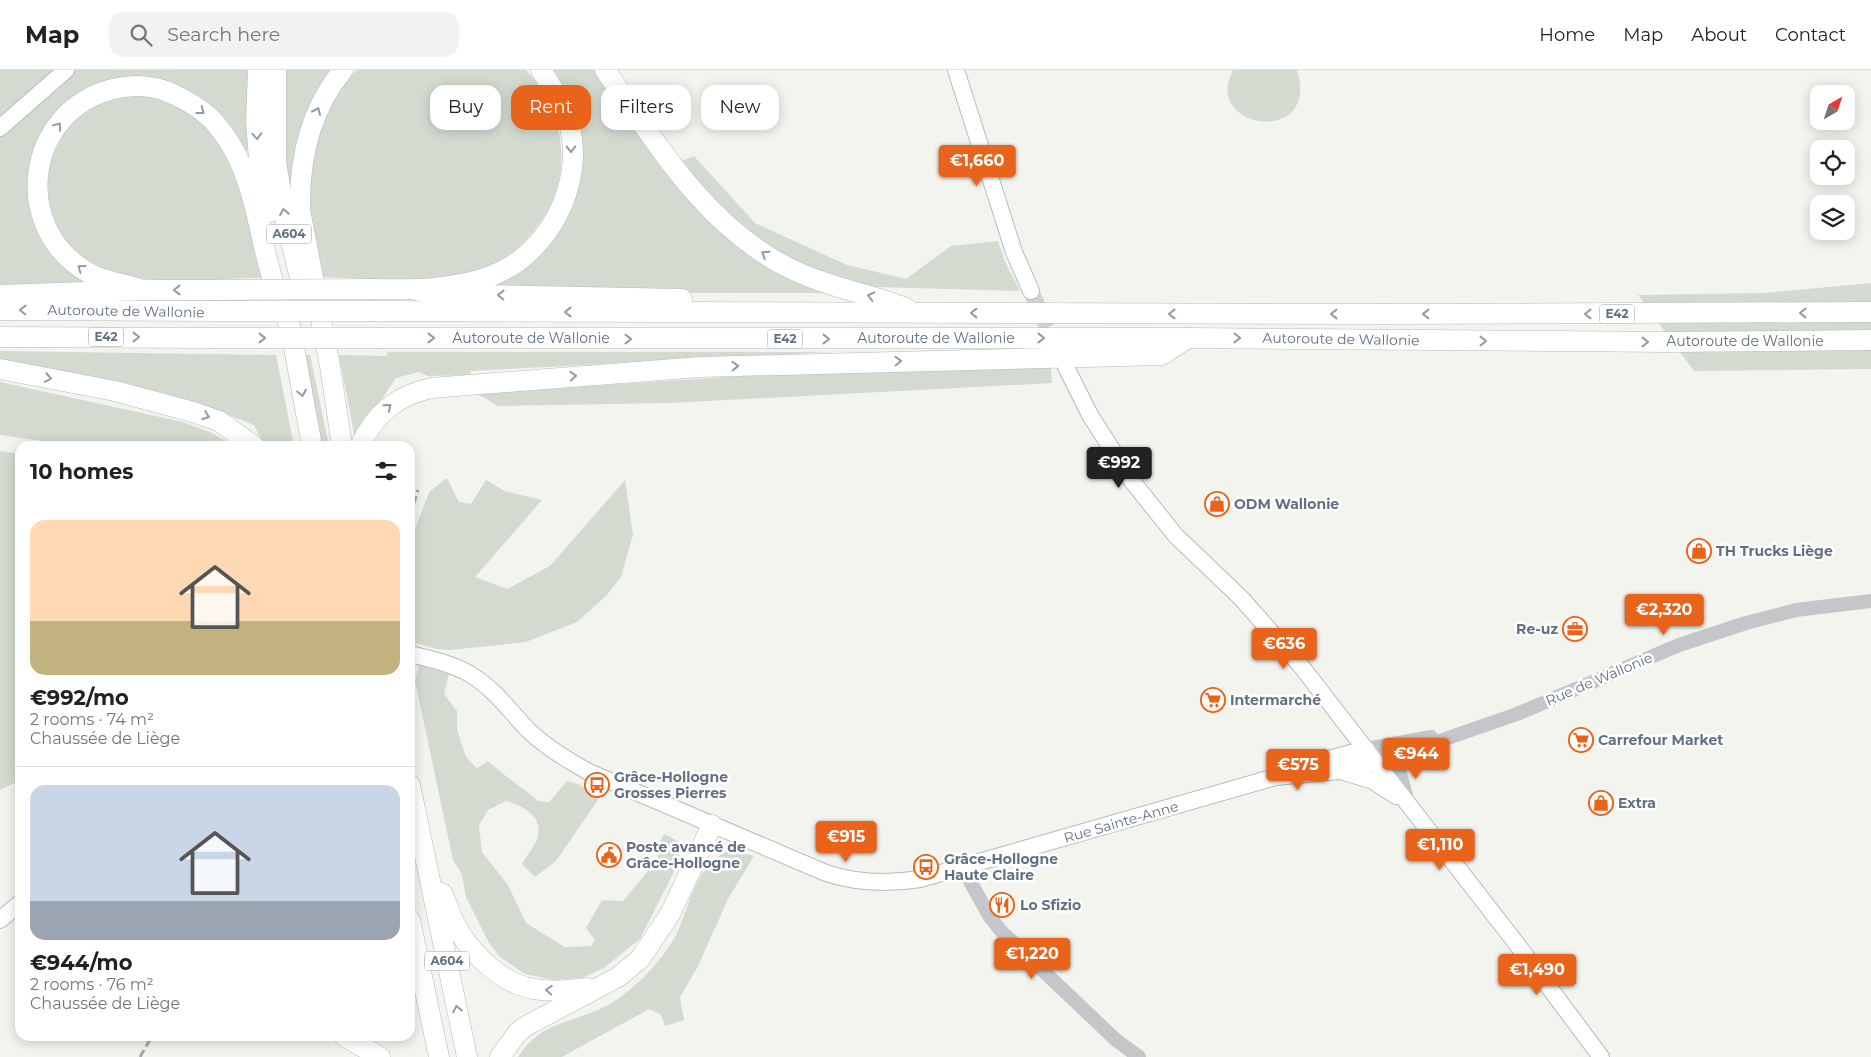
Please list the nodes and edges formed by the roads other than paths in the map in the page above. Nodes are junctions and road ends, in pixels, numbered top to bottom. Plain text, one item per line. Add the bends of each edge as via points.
1 (66, 70) edge
2 (258, 70) edge
3 (276, 70) edge
4 (343, 70) edge
5 (541, 70) edge
6 (606, 70) edge
7 (956, 70) edge
8 (0, 128) edge
9 (143, 290) junction
10 (415, 290) junction
11 (1031, 291) tunnel mouth
12 (0, 295) edge
13 (1871, 298) edge
14 (0, 310) edge
15 (844, 313) junction
16 (917, 313) junction
17 (1861, 313) edge
18 (290, 328) junction
19 (0, 337) edge
20 (1188, 338) junction
21 (1871, 340) edge
22 (1066, 367) dead end
23 (0, 369) edge
24 (333, 394) junction
25 (247, 441) edge
26 (311, 441) edge
27 (341, 441) edge
28 (363, 441) edge
29 (1871, 601) edge
30 (415, 655) edge
31 (1343, 720) junction
32 (1474, 729) junction
33 (1366, 749) junction
34 (1410, 752) junction
35 (1322, 760) junction
36 (1376, 763) junction
37 (1339, 771) junction
38 (1275, 777) junction
39 (1409, 806) junction
40 (415, 809) edge
41 (712, 825) junction
42 (426, 861) junction
43 (962, 867) junction
44 (15, 907) edge
45 (0, 920) edge
46 (415, 944) edge
47 (598, 987) junction
48 (353, 1041) edge
49 (380, 1057) edge
50 (439, 1057) edge
51 (467, 1057) edge
52 (500, 1057) edge
53 (1139, 1057) edge
54 (1600, 1057) edge

1 - 8 main road
2 -> 18 highway, A604 via 256,122 259,159
24 -> 3 highway, A604 via 321,362 285,218 276,161
24 -> 4 highway via 300,210 300,189 307,140 316,111
5 -> 10 highway via 565,111 572,144 570,177 564,202 555,220 528,253 493,275 470,282
16 -> 6 highway via 786,267 748,243 717,218 686,184
7 - 11 main road via 1014,252
10 -> 9 highway, bridge
9 - 12 highway
9 -> 18 highway via 101,279 73,262 59,249 48,231 37,197 40,160 54,130 67,114 97,94 137,86 169,92 187,101 219,127 230,143 248,182 272,275
15 -> 10 highway via 825,303 435,294
13 - 17 highway
15 -> 14 highway, Autoroute de Wallonie / E42, bridge
15 - 16 highway, Autoroute de Wallonie / E42
17 -> 16 highway, Autoroute de Wallonie / E42
18 -> 26 highway, A604
19 -> 20 highway, Autoroute de Wallonie / E42, bridge
20 -> 21 highway, Autoroute de Wallonie / E42 via 1661,342
28 -> 20 highway via 373,422 391,404 431,388 700,367 1162,355
22 - 31 main road via 1090,415 1132,482 1176,536 1252,610
23 -> 25 highway via 115,391 193,412 219,421
24 - 27 highway, A604
29 - 32 street, Rue de Wallonie via 1796,610 1738,625 1679,645 1525,711
30 - 41 main road, Rue Sainte-Anne via 459,668 488,687 531,733 559,756 604,780
31 - 33 main road
31 - 35 main road via 1340,745 1332,755
32 - 33 street, Rue de Wallonie
32 - 34 street, Rue de Wallonie
33 - 35 main road, Rue Sainte-Anne
33 - 36 main road
34 - 36 street, Rue de Wallonie
34 - 39 street via 1399,769
35 - 38 main road, Rue Sainte-Anne
36 - 37 main road, Rue Sainte-Anne
36 - 39 main road
37 - 38 main road, Rue Sainte-Anne
37 - 39 main road via 1373,781
38 - 43 main road, Rue Sainte-Anne
39 - 54 main road via 1547,983
40 - 42 highway, A604
41 - 43 main road, Rue Sainte-Anne via 850,880 907,881
41 - 47 highway via 670,914 651,946 618,977
47 -> 42 highway via 562,991 533,989 497,972 464,939
51 -> 42 highway, A604
43 - 53 street via 1001,931 1116,1040
44 - 45 main road
46 - 50 highway, A604
47 - 52 highway via 526,1026
48 - 49 highway

